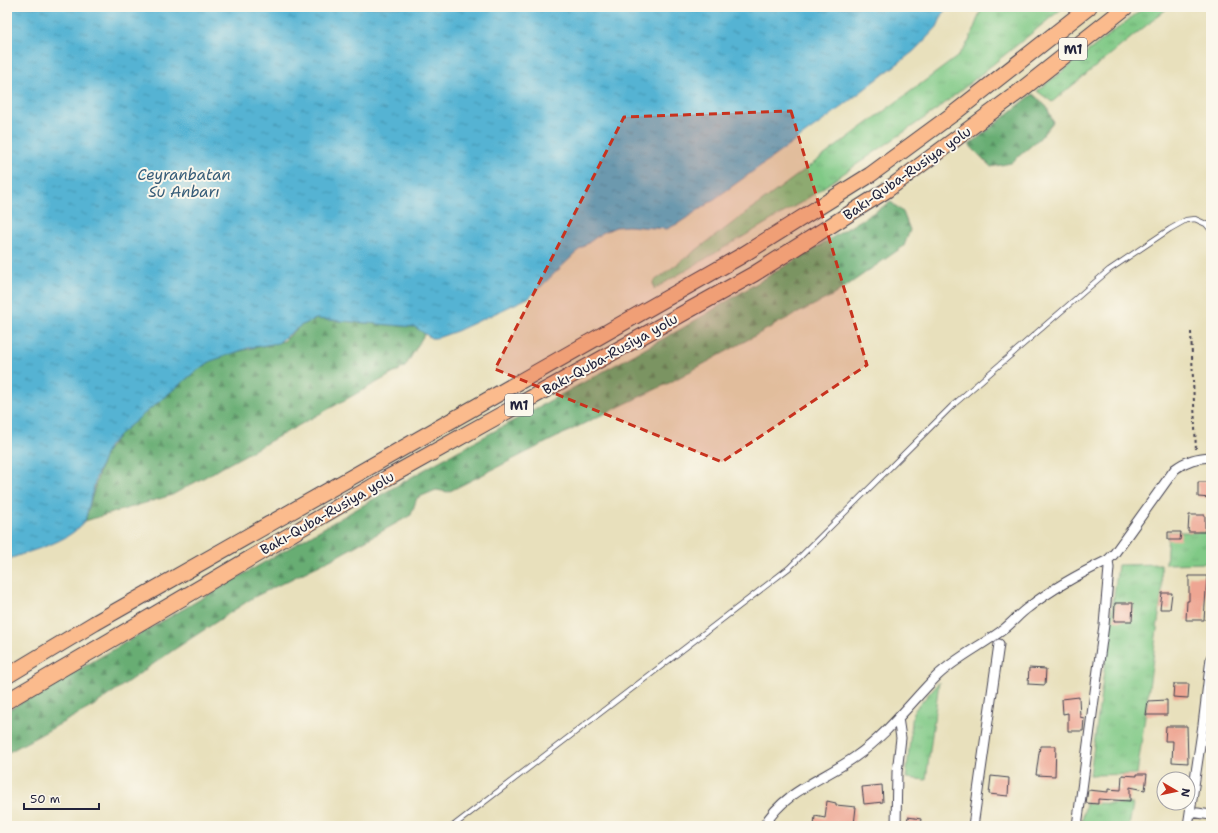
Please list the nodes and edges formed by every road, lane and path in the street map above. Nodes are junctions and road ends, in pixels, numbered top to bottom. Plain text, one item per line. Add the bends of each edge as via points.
1 (1089, 7) edge
2 (1126, 7) edge
3 (1211, 230) edge
4 (1191, 332) dead end
5 (1196, 452) dead end
6 (1211, 457) edge
7 (1108, 560) junction
8 (998, 644) dead end
9 (1211, 658) edge
10 (7, 676) edge
11 (7, 701) edge
12 (898, 718) junction
13 (1191, 812) junction
14 (1211, 815) edge
15 (453, 826) edge
16 (764, 826) edge
17 (896, 826) edge
18 (972, 826) edge
19 (1077, 826) edge
20 (1188, 826) edge

1 - 10 highway, Bakı-Quba-Rusiya yolu / M1 via 953,114 870,175 741,256 95,623
2 - 11 highway, Bakı-Quba-Rusiya yolu / M1 via 1020,92 887,190 767,265 374,486
3 - 15 lane via 1206,224 1195,219 1186,220 1109,270 952,406 789,568
4 - 5 path
6 - 7 street via 1184,462 1175,469
7 - 12 street via 1056,588 1029,607 1006,628 962,657 938,676
7 - 19 street via 1104,625
8 - 18 street
9 - 13 street
12 - 16 street via 855,758 778,806
12 - 17 street via 901,738 897,772
13 - 14 street
13 - 20 street

